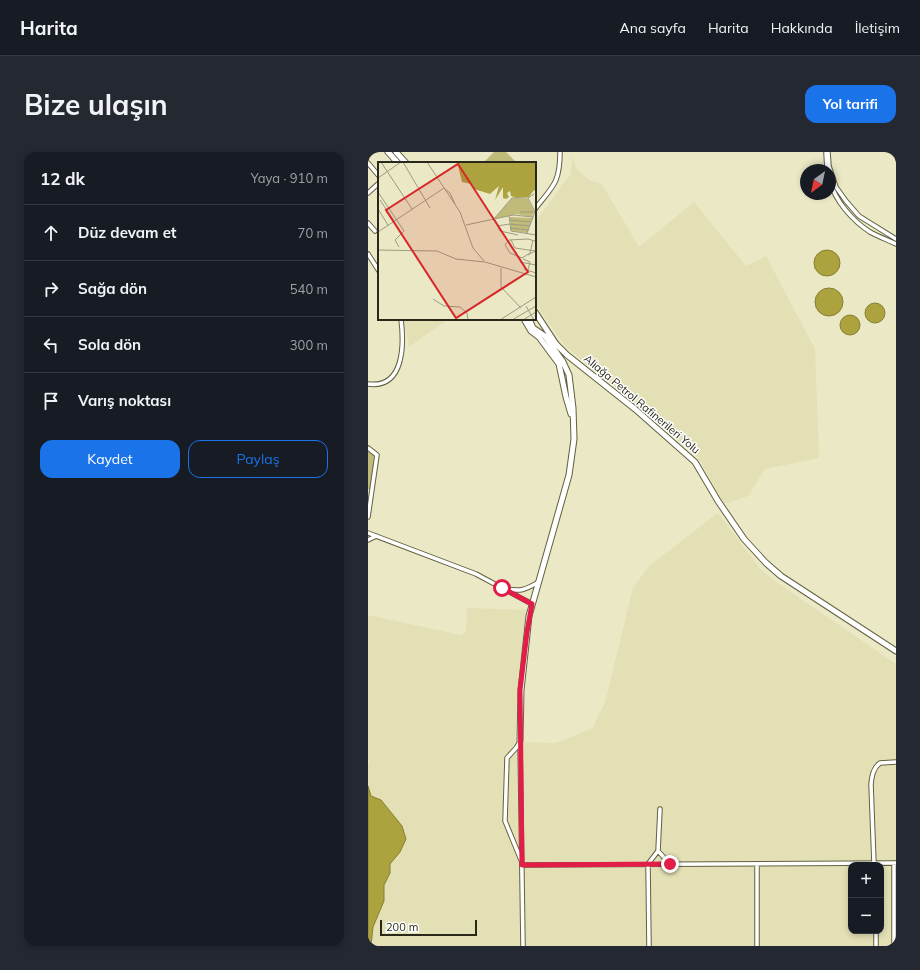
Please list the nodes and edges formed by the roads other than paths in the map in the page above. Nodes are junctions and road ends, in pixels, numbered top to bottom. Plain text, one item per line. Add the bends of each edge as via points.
1 (388, 152) edge
2 (396, 152) edge
3 (560, 152) edge
4 (827, 152) edge
5 (397, 162) edge
6 (405, 162) edge
7 (368, 164) edge
8 (826, 164) edge
9 (378, 175) edge
10 (378, 184) edge
11 (368, 193) edge
12 (836, 194) edge
13 (536, 208) edge
14 (368, 223) edge
15 (375, 231) dead end
16 (896, 239) edge
17 (896, 244) edge
18 (368, 254) edge
19 (378, 269) edge
20 (536, 314) edge
21 (401, 320) edge
22 (525, 320) edge
23 (530, 320) edge
24 (547, 344) junction
25 (368, 384) edge
26 (368, 448) edge
27 (368, 491) edge
28 (372, 493) junction
29 (368, 517) edge
30 (368, 533) edge
31 (376, 536) junction
32 (368, 540) edge
33 (539, 582) junction
34 (502, 588) junction
35 (532, 604) junction
36 (896, 651) edge
37 (520, 741) junction
38 (896, 762) edge
39 (660, 809) dead end
40 (658, 851) junction
41 (874, 862) edge
42 (895, 863) edge
43 (648, 864) junction
44 (670, 864) junction
45 (757, 864) junction
46 (848, 864) edge
47 (884, 864) edge
48 (522, 865) junction
49 (895, 920) edge
50 (876, 934) edge
51 (523, 946) edge
52 (648, 946) edge
53 (757, 946) edge
54 (876, 946) edge
55 (894, 946) edge

1 - 5 street
2 - 6 street
3 - 13 street via 558,177
4 - 8 street
4 - 16 street via 836,187 846,201 859,216
7 - 9 street
10 - 11 street
12 - 17 street via 849,215 868,231
14 - 15 street
18 - 19 street
20 - 36 street, Aliağa Petrol Rafinerileri Yolu via 556,344 695,462 744,539 766,563 781,576
21 - 25 street via 403,352 399,365 384,382
22 - 24 street via 531,331
23 - 24 street via 535,330 545,336
24 - 33 street via 559,364 573,418 574,439 569,475
26 - 28 street via 377,454
27 - 28 street
28 - 29 street
30 - 31 street
31 - 32 street
31 - 34 street via 485,578
33 - 34 street via 524,590
33 - 35 street
34 - 35 street
35 - 37 street via 520,690
37 - 48 street
37 - 48 street via 507,758 505,821
38 - 41 street via 880,763 872,776
39 - 40 street
40 - 43 street
40 - 44 street
42 - 47 street
42 - 49 street
43 - 44 street
43 - 48 street
43 - 52 street
44 - 45 street
45 - 46 street
45 - 53 street
48 - 51 street
49 - 55 street
50 - 54 street

